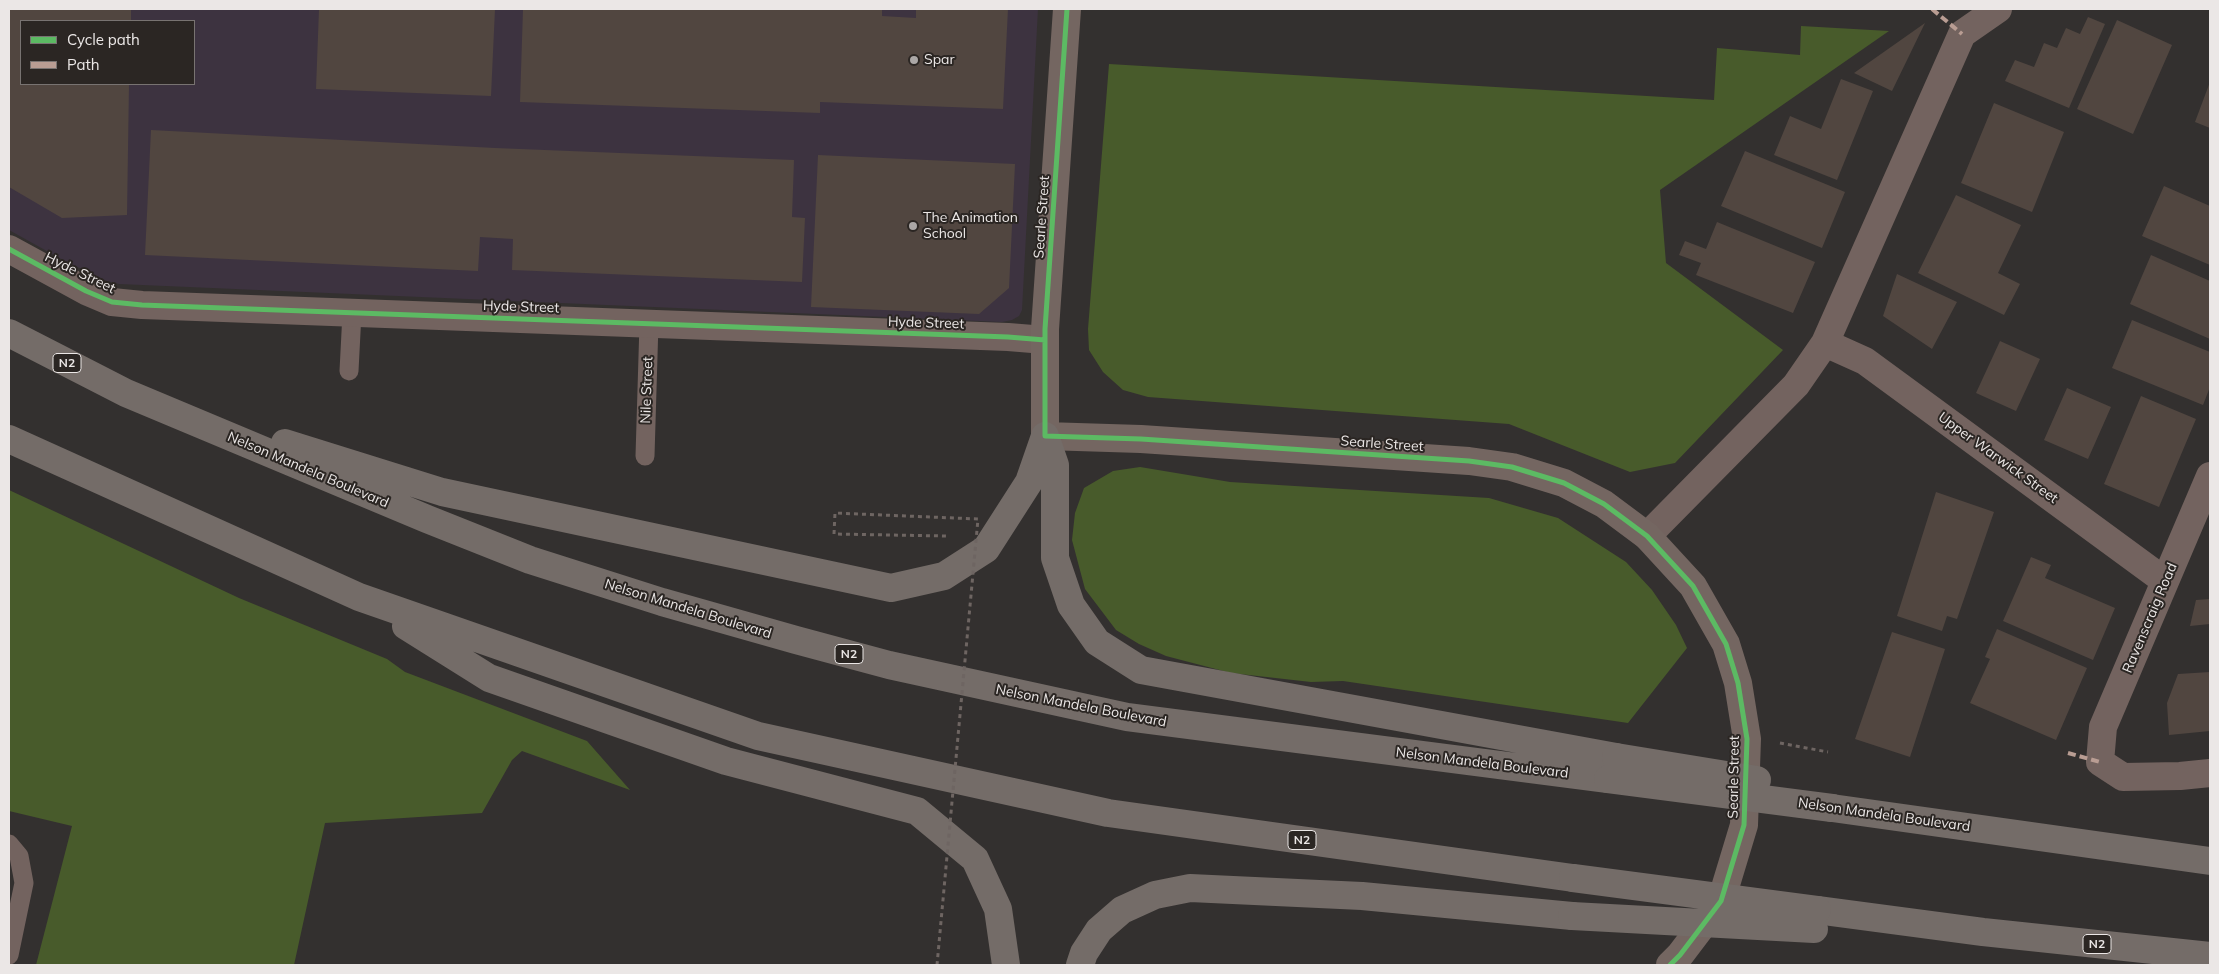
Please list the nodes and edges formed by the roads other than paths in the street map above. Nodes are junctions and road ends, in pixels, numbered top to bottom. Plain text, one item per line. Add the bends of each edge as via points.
1 (1067, 9) edge
2 (1998, 9) edge
3 (9, 249) edge
4 (352, 313) junction
5 (649, 323) junction
6 (9, 333) edge
7 (1045, 340) junction
8 (1825, 343) junction
9 (349, 371) dead end
10 (126, 393) junction
11 (1045, 436) junction
12 (9, 439) edge
13 (645, 456) dead end
14 (2210, 476) edge
15 (1647, 536) junction
16 (2165, 581) junction
17 (359, 598) junction
18 (1612, 768) junction
19 (2210, 773) edge
20 (9, 844) edge
21 (2210, 861) edge
22 (1815, 920) junction
23 (9, 955) edge
24 (2210, 956) edge
25 (1006, 965) edge
26 (1080, 965) edge
27 (1670, 965) edge

1 - 7 street, Searle Street
2 - 8 street via 1962,34
3 - 4 street, Hyde Street via 112,302
4 - 5 street, Hyde Street
4 - 9 lane
5 - 7 street, Hyde Street
5 - 13 lane, Nile Street
6 - 10 highway, Nelson Mandela Boulevard / N2
7 - 11 street, Searle Street
8 - 15 street via 1796,385
8 - 16 street, Upper Warwick Street via 1865,361
10 - 11 highway via 442,492 891,588 944,576 986,549 1029,482
10 - 18 highway, Nelson Mandela Boulevard / N2 via 530,560 662,602 879,662 1127,717
11 - 15 street, Searle Street via 1469,461 1512,467 1564,483 1596,500
11 - 18 highway via 1055,465 1055,558 1071,605 1097,642 1141,670
12 - 17 highway, N2
14 - 16 street, Ravenscraig Road
15 - 27 street, Searle Street via 1693,586 1726,644 1738,683 1748,739 1744,825 1721,901
16 - 19 street, Ravenscraig Road via 2103,727 2100,762 2123,777
17 - 22 highway, N2, bridge via 758,736 851,758 1108,813 1573,878
17 - 25 highway via 490,678 726,761 917,812 975,859 998,909
18 - 21 highway, Nelson Mandela Boulevard / N2, bridge
20 - 23 lane via 18,856 24,883
22 - 24 highway, N2 via 1983,932
22 - 26 highway, bridge via 1572,916 1362,896 1190,888 1155,895 1122,910 1099,930

